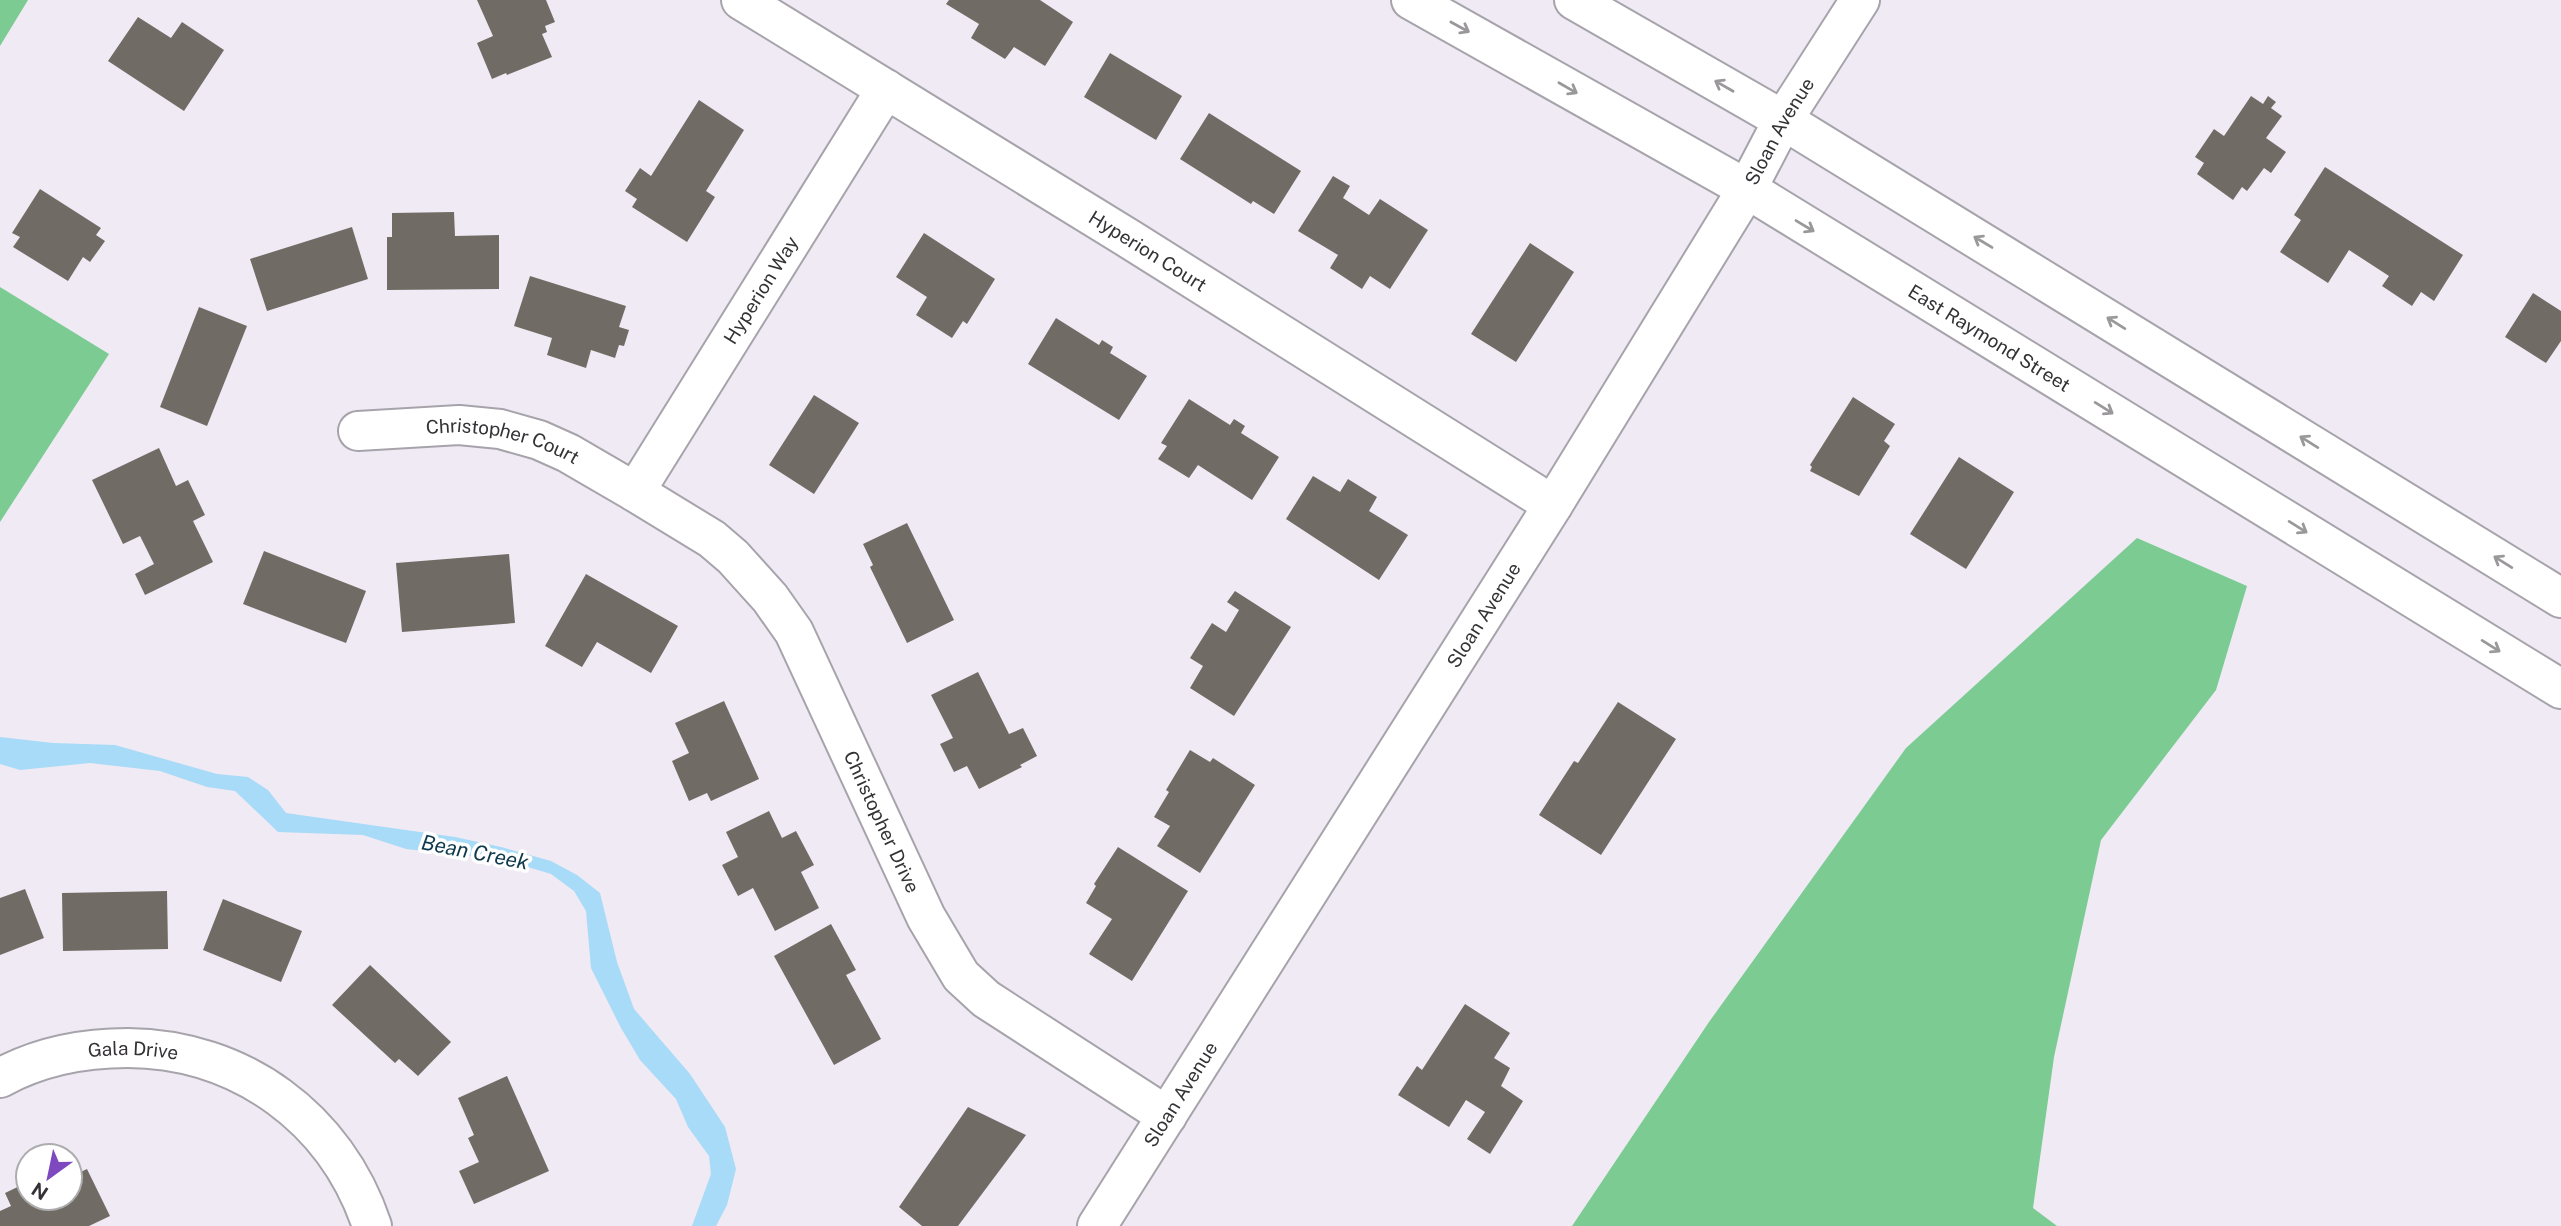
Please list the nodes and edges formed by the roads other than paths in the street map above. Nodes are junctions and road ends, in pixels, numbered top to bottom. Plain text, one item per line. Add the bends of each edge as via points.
1 (741, 0) edge
2 (1411, 0) edge
3 (1574, 0) edge
4 (1860, 0) edge
5 (886, 89) junction
6 (1783, 120) junction
7 (1747, 189) junction
8 (358, 431) dead end
9 (635, 492) junction
10 (1553, 505) junction
11 (2561, 598) edge
12 (2561, 689) edge
13 (0, 1078) edge
14 (1167, 1116) junction
15 (372, 1226) edge
16 (1097, 1226) edge

1 - 5 street, Hyperion Court
2 -> 7 street, East Raymond Street
6 -> 3 street
4 - 6 street, Sloan Avenue
5 - 9 street, Hyperion Way
5 - 10 street, Hyperion Court
6 - 7 street, Sloan Avenue
11 -> 6 street
7 - 10 street, Sloan Avenue
7 -> 12 street, East Raymond Street
8 - 9 street, Christopher Court via 459,425 500,429 568,453
9 - 14 street, Christopher Drive via 733,557 794,632 926,917 961,976 986,999
10 - 14 street, Sloan Avenue
13 - 15 street, Gala Drive via 52,1056 108,1048 162,1049 231,1068 278,1095 333,1151 363,1199
14 - 16 street, Sloan Avenue

